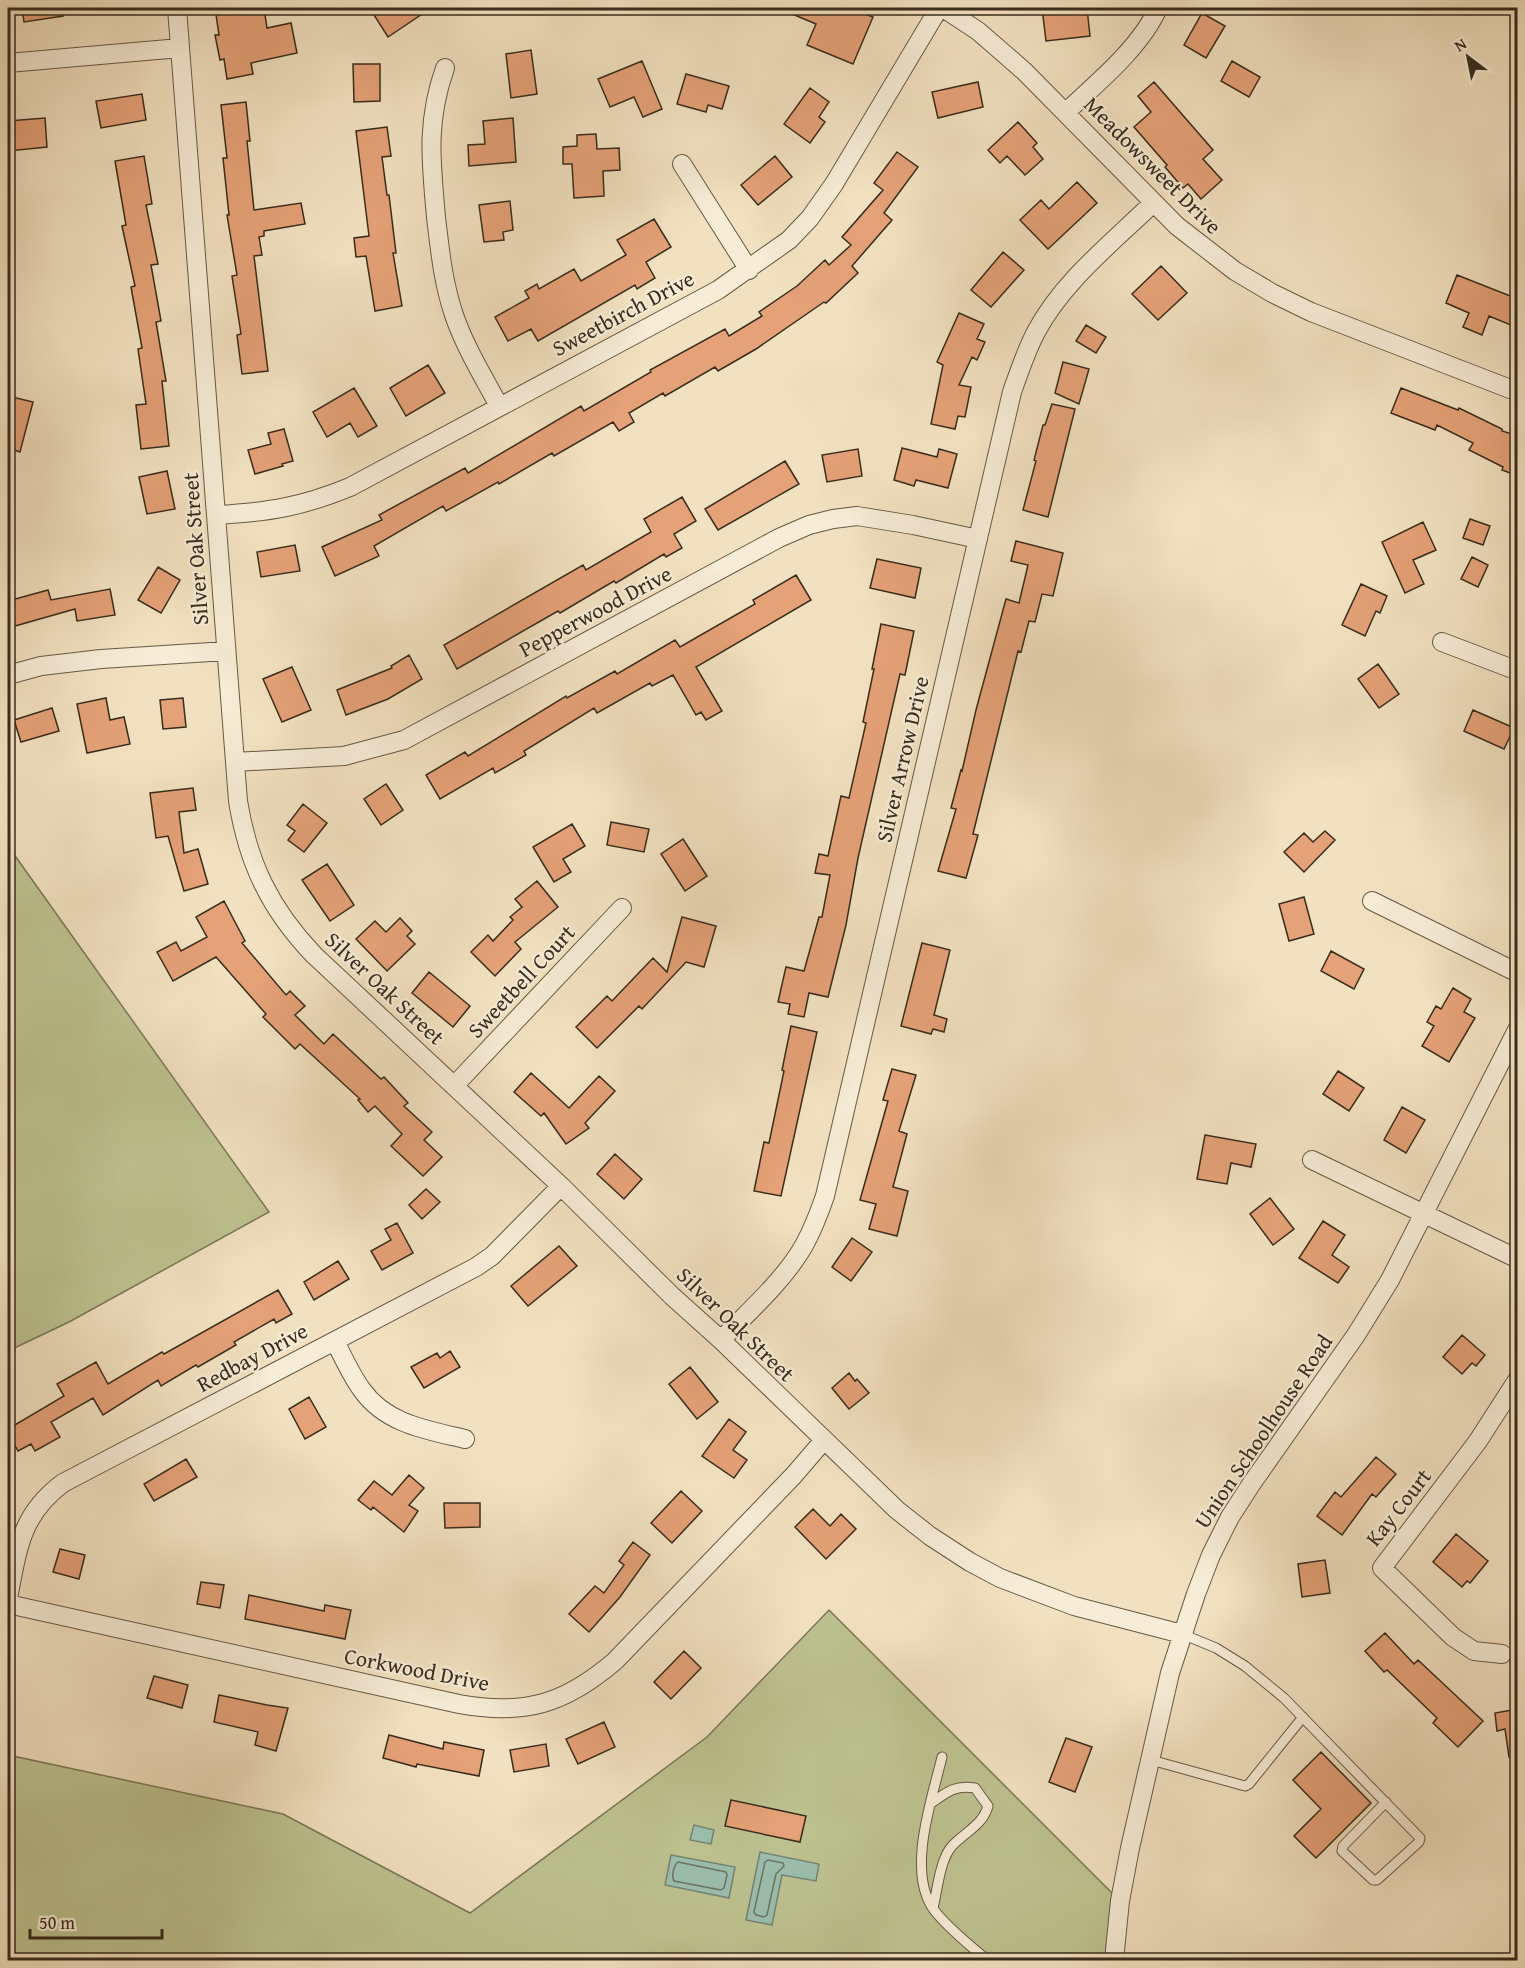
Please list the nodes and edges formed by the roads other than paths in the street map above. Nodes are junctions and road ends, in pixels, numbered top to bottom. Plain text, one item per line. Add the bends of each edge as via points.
1 (177, 8) edge
2 (941, 8) edge
3 (1158, 8) edge
4 (180, 48) junction
5 (8, 63) edge
6 (445, 68) dead end
7 (1065, 112) junction
8 (682, 164) dead end
9 (1153, 203) junction
10 (749, 270) junction
11 (1518, 392) edge
12 (499, 405) junction
13 (217, 515) junction
14 (978, 539) junction
15 (1442, 642) dead end
16 (226, 651) junction
17 (1518, 671) edge
18 (8, 675) edge
19 (235, 762) junction
20 (1372, 901) dead end
21 (622, 908) dead end
22 (1518, 973) edge
23 (1518, 1028) edge
24 (454, 1086) junction
25 (1312, 1160) dead end
26 (561, 1186) junction
27 (1425, 1213) junction
28 (1518, 1259) edge
29 (721, 1340) junction
30 (335, 1341) junction
31 (1518, 1379) edge
32 (465, 1439) dead end
33 (824, 1440) junction
34 (8, 1598) edge
35 (8, 1604) edge
36 (1182, 1634) junction
37 (1502, 1654) dead end
38 (1303, 1718) junction
39 (942, 1757) dead end
40 (1151, 1760) junction
41 (1386, 1802) junction
42 (930, 1804) junction
43 (933, 1908) junction
44 (990, 1960) edge
45 (1114, 1960) edge

1 - 4 street, Silver Oak Street
2 - 7 street, Meadowsweet Drive via 978,31
2 - 10 street, Sweetbirch Drive via 810,218 789,240
3 - 7 street via 1130,50
4 - 5 street
4 - 13 street, Silver Oak Street
6 - 12 street via 437,90 430,153 442,276 468,348
7 - 9 street, Meadowsweet Drive
8 - 10 street
9 - 11 street, Meadowsweet Drive via 1211,254 1272,293 1311,312
9 - 14 street, Silver Arrow Drive via 1074,280 1036,331 1012,392
10 - 12 street, Sweetbirch Drive
12 - 13 street, Sweetbirch Drive via 350,487 320,499 288,508
13 - 16 street, Silver Oak Street
14 - 19 street, Pepperwood Drive via 857,516 809,525 404,740 344,756
14 - 29 street, Silver Arrow Drive via 825,1196 800,1253
15 - 17 street
16 - 18 street via 101,659 40,666
16 - 19 street, Silver Oak Street
19 - 24 street, Silver Oak Street via 238,801 250,856 279,915 314,955
20 - 22 street
21 - 24 street, Sweetbell Court
23 - 27 street, Union Schoolhouse Road
24 - 26 street, Silver Oak Street
25 - 27 street
26 - 29 street, Silver Oak Street
26 - 30 street, Redbay Drive via 492,1256 476,1267
27 - 28 street
27 - 36 street, Union Schoolhouse Road via 1356,1335 1230,1517 1211,1555
29 - 33 street, Silver Oak Street
30 - 32 street via 361,1389 374,1404 412,1426
30 - 34 street, Redbay Drive via 73,1477 48,1494 36,1508 20,1541
31 - 37 street, Kay Court via 1478,1441 1382,1568 1453,1637 1474,1651
33 - 35 street, Corkwood Drive via 615,1661 575,1691 530,1707 483,1709
33 - 36 street, Silver Oak Street via 897,1510 970,1562 1000,1578 1074,1606
36 - 38 lane via 1245,1666
36 - 40 street, Union Schoolhouse Road
38 - 40 lane via 1245,1786
38 - 41 lane
39 - 42 lane
40 - 45 street, Union Schoolhouse Road via 1120,1901
41 - 41 lane via 1342,1851 1373,1880 1420,1838
42 - 43 lane via 921,1852 924,1887
42 - 43 lane via 962,1786 975,1788 988,1806 985,1816 950,1848
43 - 44 lane

